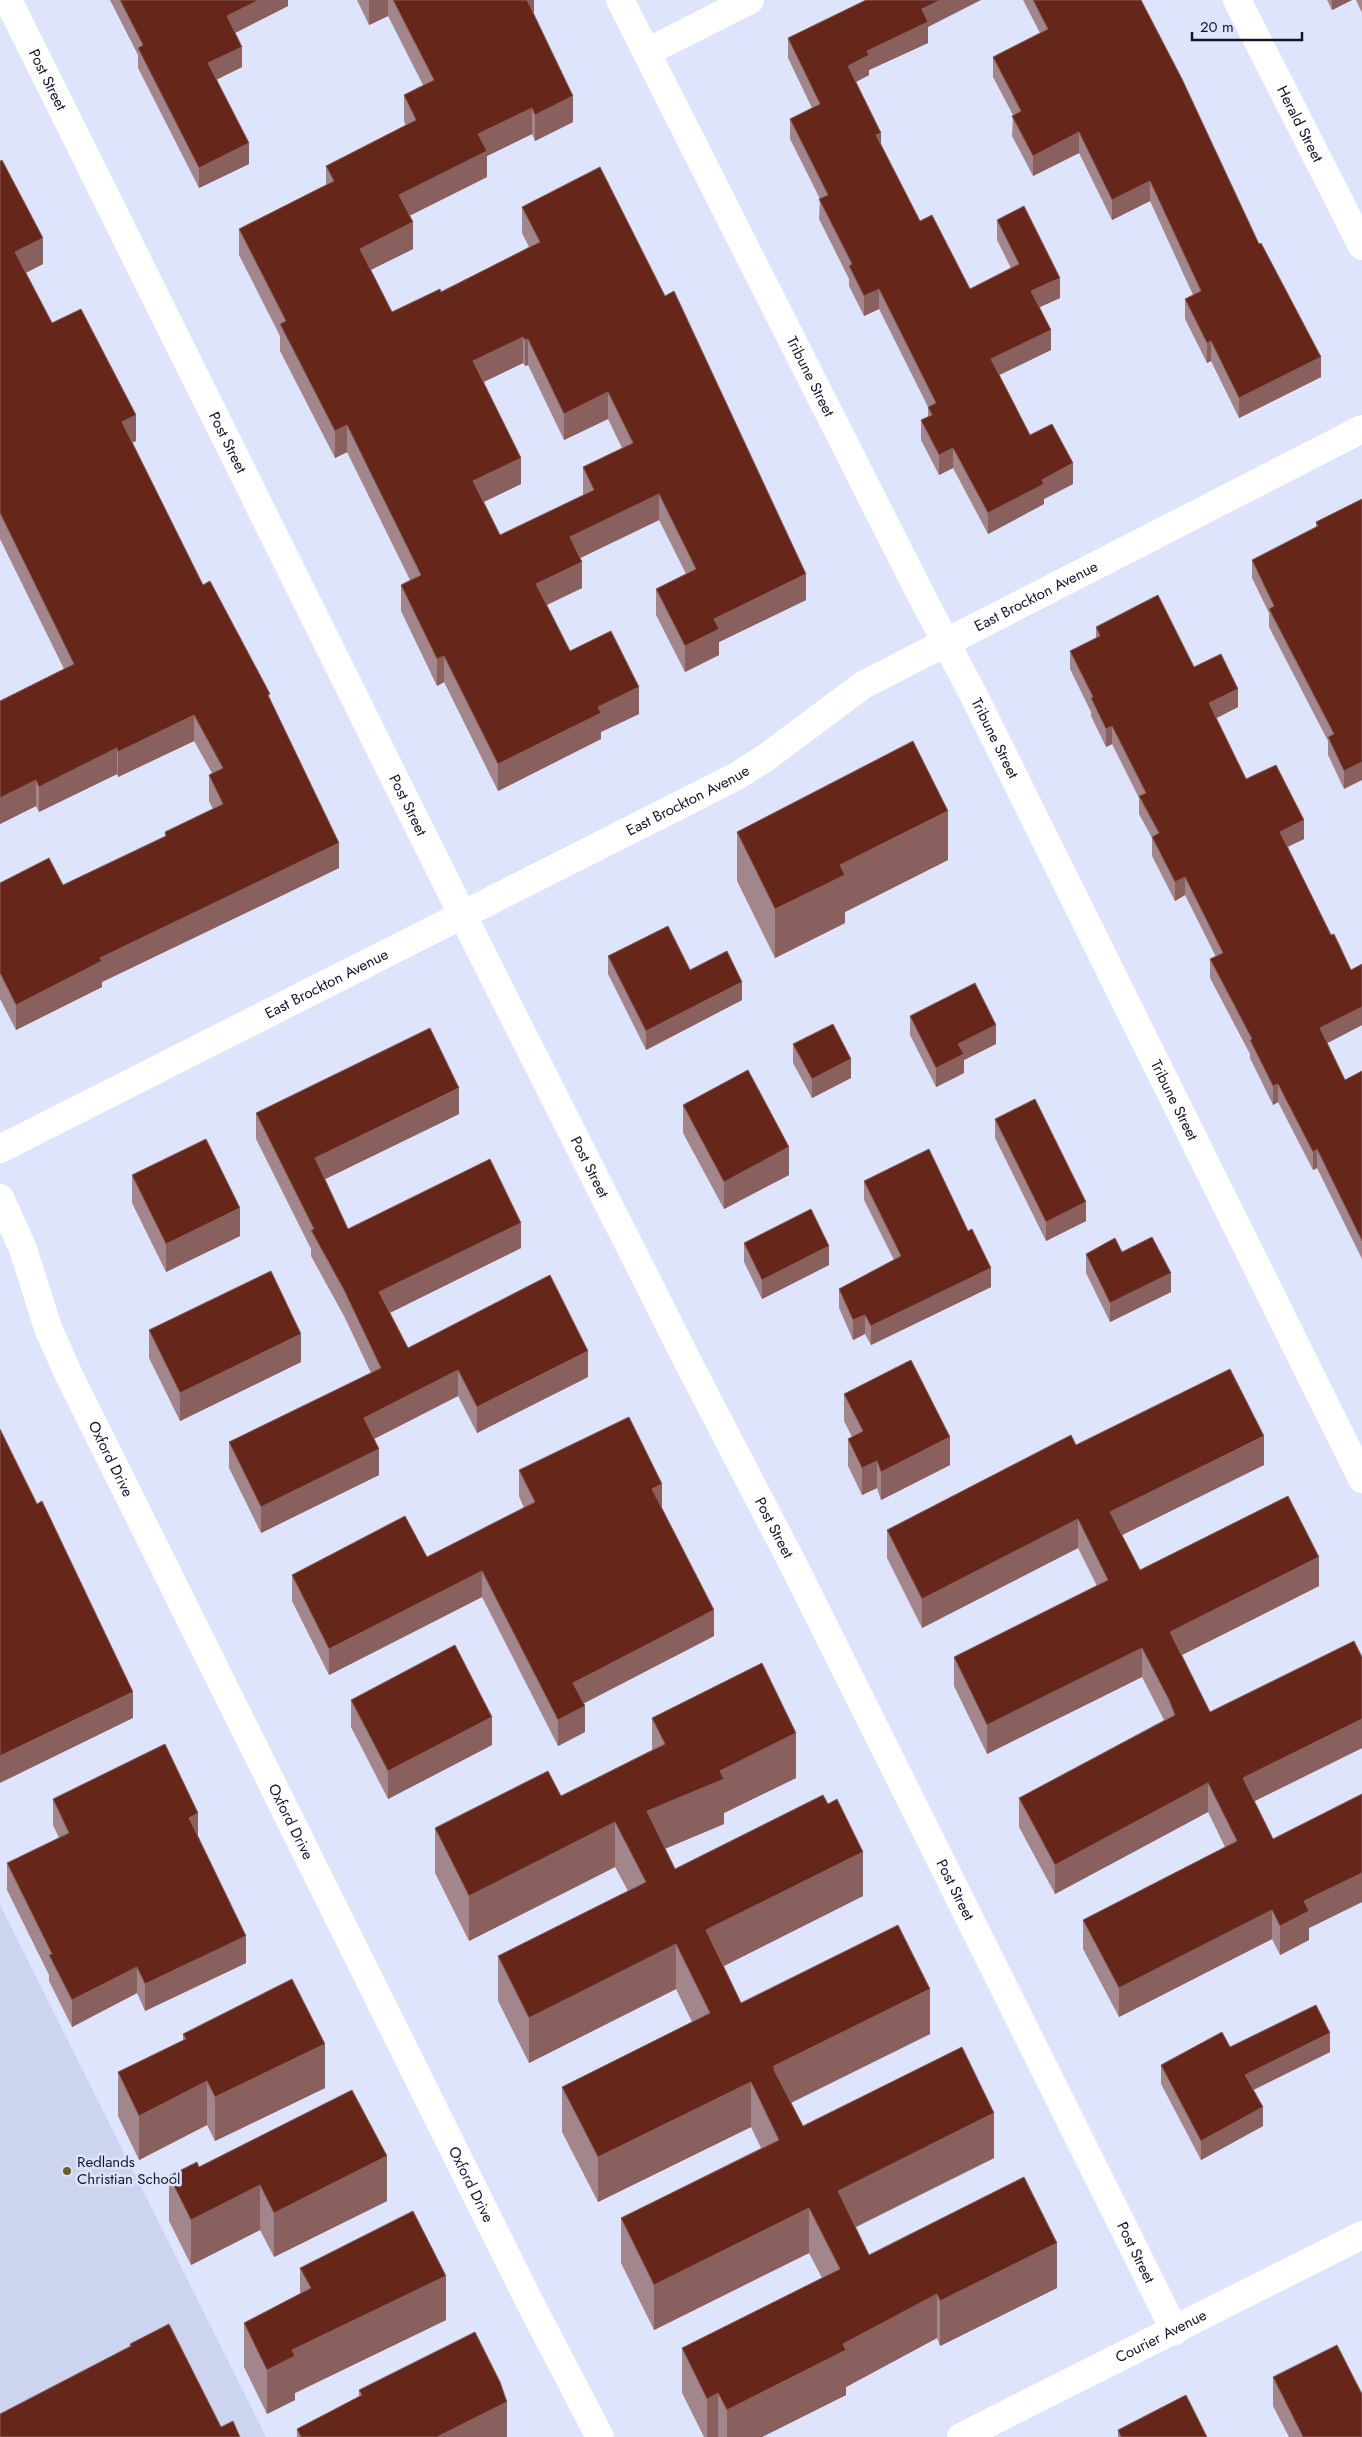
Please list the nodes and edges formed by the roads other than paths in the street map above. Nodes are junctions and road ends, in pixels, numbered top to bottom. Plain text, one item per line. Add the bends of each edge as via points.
1 (8, 0) edge
2 (620, 0) edge
3 (750, 0) edge
4 (1237, 0) edge
5 (647, 52) junction
6 (1362, 246) edge
7 (1362, 429) edge
8 (947, 643) junction
9 (462, 914) junction
10 (0, 1149) edge
11 (0, 1198) edge
12 (1362, 1479) edge
13 (1362, 2235) edge
14 (1175, 2331) junction
15 (600, 2437) edge
16 (960, 2437) edge

1 - 9 street, Post Street
2 - 5 street, Tribune Street
3 - 5 street
4 - 6 street, Herald Street
5 - 8 street, Tribune Street
7 - 8 street, East Brockton Avenue
8 - 9 street, East Brockton Avenue via 863,685 735,777
8 - 12 street, Tribune Street
9 - 10 street, East Brockton Avenue
9 - 14 street, Post Street via 795,1568
11 - 15 street, Oxford Drive via 23,1249 48,1328 67,1371 520,2284
13 - 14 street, Courier Avenue
14 - 16 street, Courier Avenue

